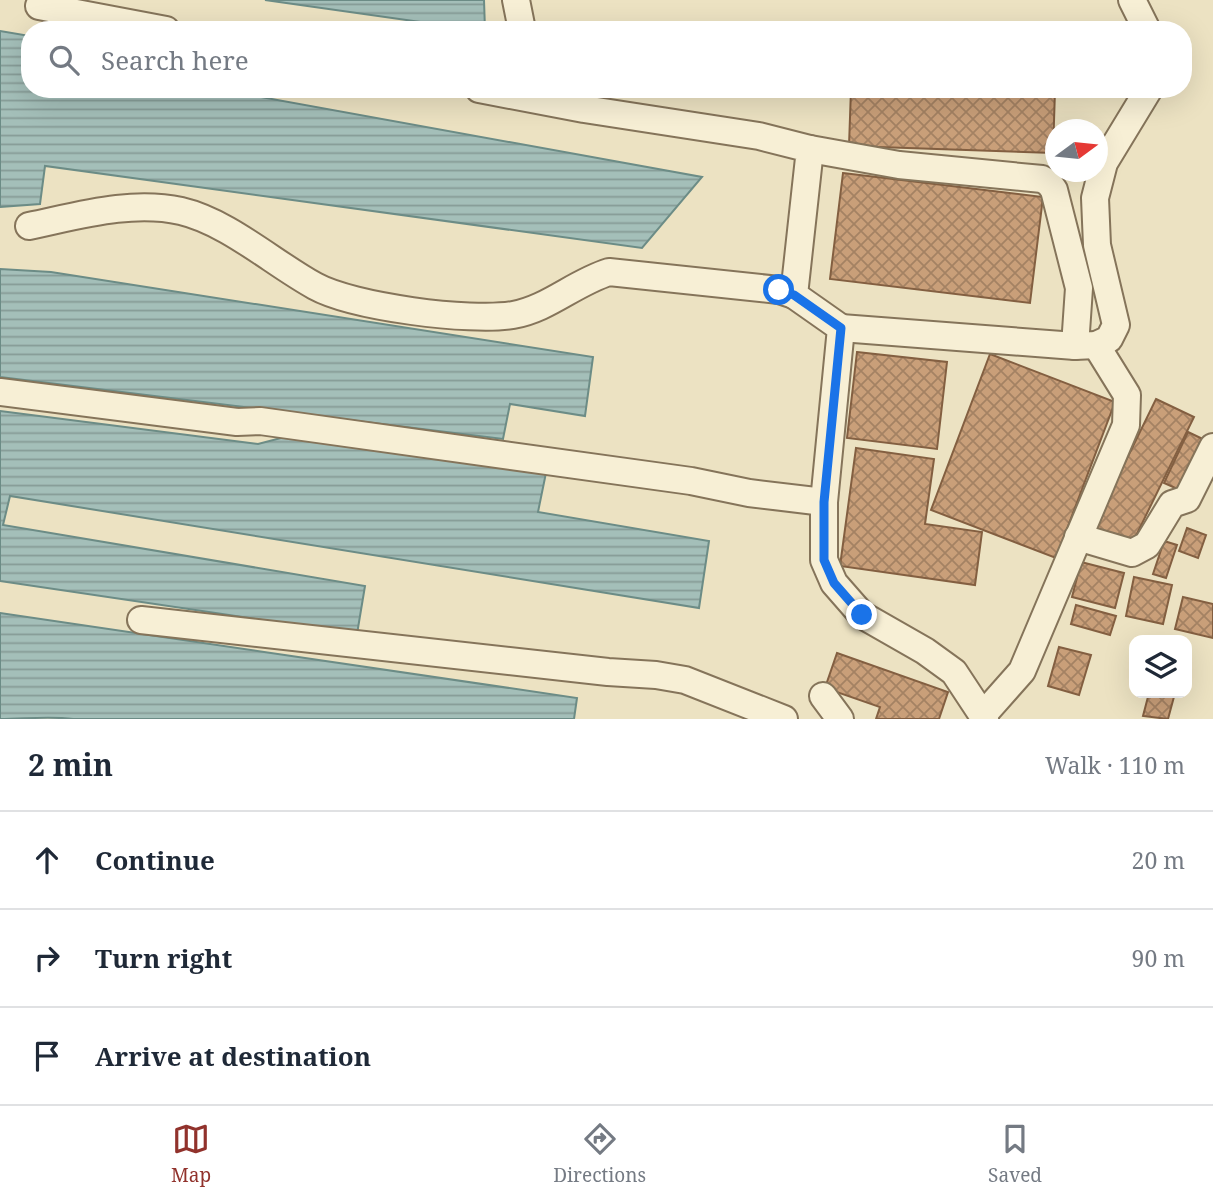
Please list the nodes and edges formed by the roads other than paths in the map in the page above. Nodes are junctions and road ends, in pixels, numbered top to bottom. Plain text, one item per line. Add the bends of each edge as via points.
1 (516, 0) edge
2 (1132, 0) edge
3 (39, 6) dead end
4 (118, 21) edge
5 (520, 21) edge
6 (1142, 21) edge
7 (553, 98) edge
8 (1144, 98) edge
9 (810, 149) junction
10 (29, 226) dead end
11 (794, 295) junction
12 (841, 328) junction
13 (1085, 346) junction
14 (0, 392) edge
15 (1213, 447) edge
16 (824, 502) junction
17 (1078, 537) junction
18 (141, 620) dead end
19 (823, 696) dead end
20 (984, 717) edge
21 (784, 719) edge
22 (840, 719) edge

1 - 5 lane
2 - 6 lane
3 - 4 lane
7 - 9 lane
8 - 13 lane via 1104,163 1095,198 1097,245 1116,325 1109,339
9 - 11 lane
9 - 13 lane via 1049,183 1079,288
10 - 11 lane via 114,209 180,211 203,218 345,299 443,314 513,315 609,272
11 - 12 lane
12 - 13 lane
12 - 16 lane
13 - 17 lane via 1127,394 1128,410 1126,425
14 - 16 lane via 237,422 260,421
15 - 17 lane via 1187,499 1172,505 1147,545 1132,554
16 - 20 lane via 824,560 834,583 862,615 954,672
17 - 20 lane via 1022,671
18 - 21 lane via 656,675 718,691
19 - 22 lane

